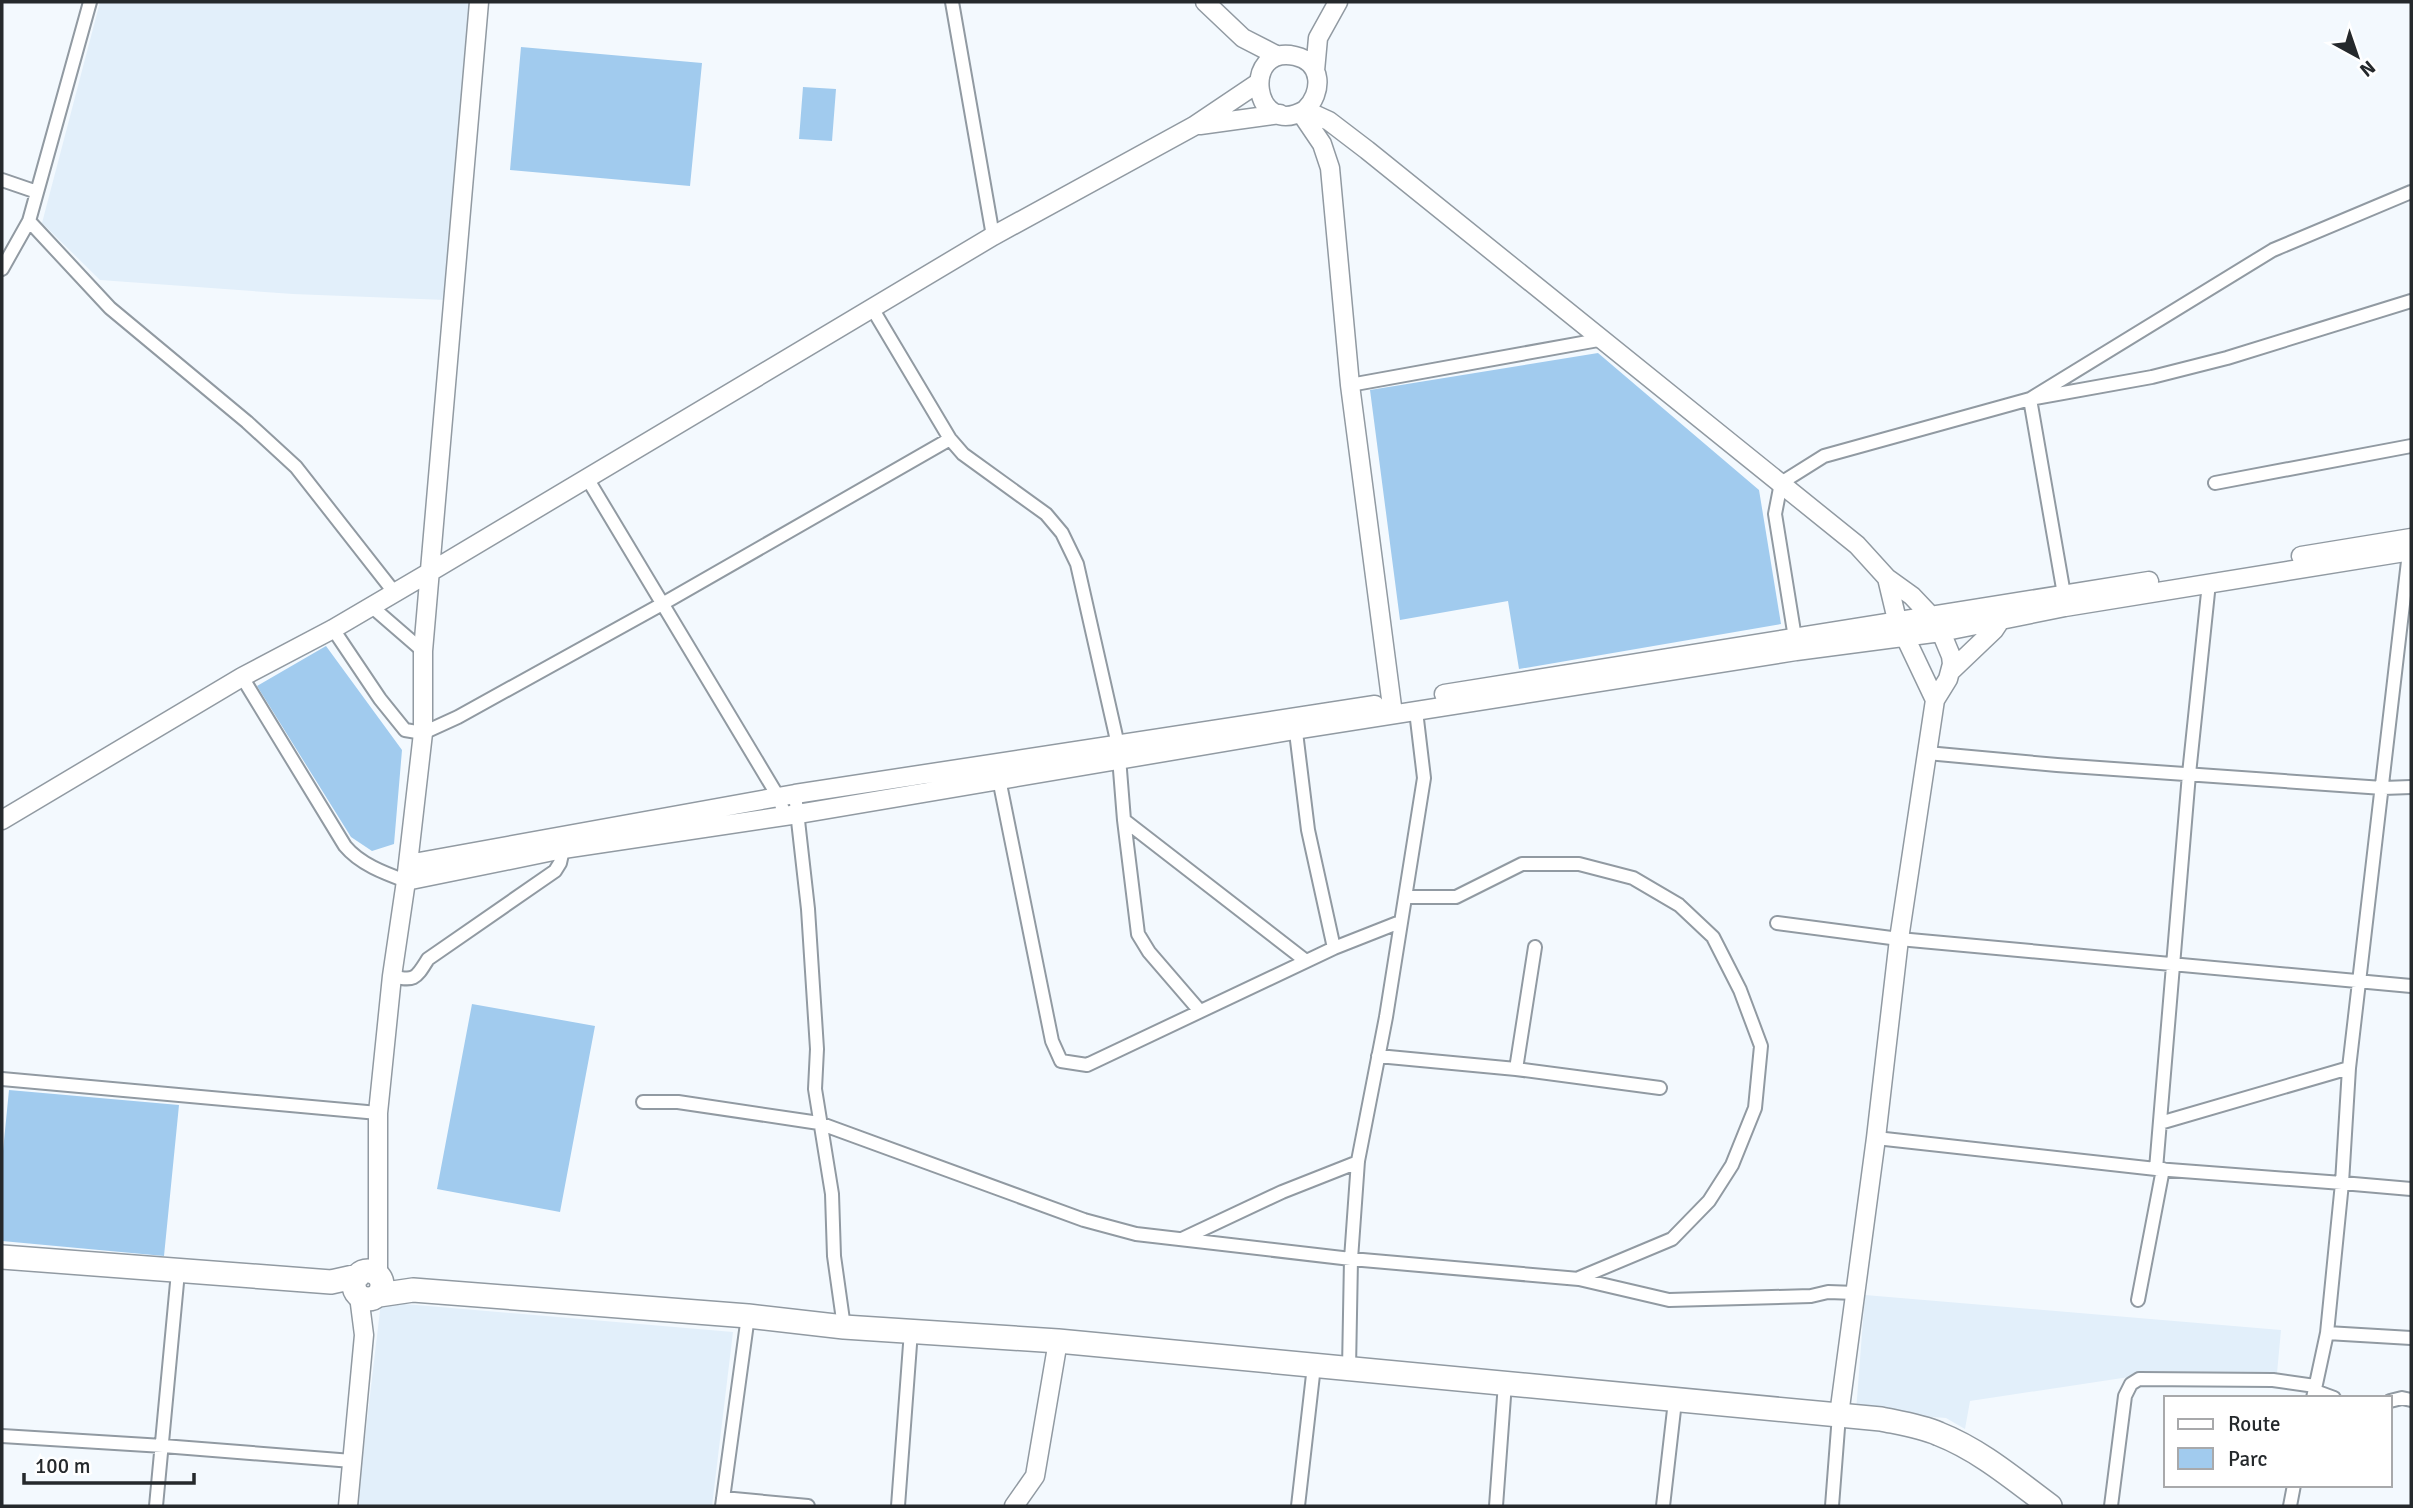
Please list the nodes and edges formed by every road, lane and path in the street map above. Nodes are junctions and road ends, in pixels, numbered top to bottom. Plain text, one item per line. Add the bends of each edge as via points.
1 (90, 2) edge
2 (479, 2) edge
3 (952, 2) edge
4 (1205, 2) edge
5 (1338, 2) edge
6 (1243, 38) junction
7 (1318, 38) junction
8 (1284, 56) junction
9 (1315, 71) junction
10 (1260, 78) junction
11 (1317, 95) junction
12 (1303, 112) junction
13 (1280, 114) junction
14 (1329, 121) junction
15 (1194, 126) junction
16 (1360, 145) junction
17 (1328, 157) junction
18 (2, 180) edge
19 (37, 192) junction
20 (2411, 192) edge
21 (29, 221) junction
22 (993, 236) junction
23 (2, 269) edge
24 (2411, 301) edge
25 (872, 308) junction
26 (1604, 339) junction
27 (1350, 385) junction
28 (2030, 399) junction
29 (950, 439) junction
30 (2411, 446) edge
31 (587, 478) junction
32 (1781, 483) junction
33 (2215, 483) dead end
34 (2411, 542) edge
35 (430, 572) junction
36 (1887, 578) junction
37 (2208, 583) junction
38 (394, 592) junction
39 (2065, 600) junction
40 (664, 603) junction
41 (372, 606) junction
42 (2003, 612) junction
43 (1931, 616) junction
44 (1898, 620) junction
45 (333, 629) junction
46 (1941, 632) junction
47 (1905, 637) junction
48 (1796, 644) junction
49 (423, 651) junction
50 (1951, 671) junction
51 (242, 677) junction
52 (1935, 700) junction
53 (1392, 709) junction
54 (1416, 711) junction
55 (1294, 723) junction
56 (423, 733) junction
57 (1118, 752) junction
58 (1927, 753) junction
59 (2189, 774) junction
60 (999, 779) junction
61 (2411, 787) edge
62 (2383, 788) junction
63 (787, 796) junction
64 (792, 815) junction
65 (2, 820) edge
66 (1124, 820) junction
67 (564, 842) junction
68 (407, 872) junction
69 (1405, 898) junction
70 (1400, 922) junction
71 (1777, 923) dead end
72 (1899, 939) junction
73 (1334, 947) junction
74 (1535, 947) dead end
75 (1306, 961) junction
76 (2175, 964) junction
77 (392, 976) junction
78 (2358, 982) junction
79 (2411, 986) edge
80 (1199, 1010) junction
81 (1378, 1056) junction
82 (2350, 1068) junction
83 (1516, 1069) junction
84 (2, 1079) edge
85 (1660, 1088) dead end
86 (643, 1102) dead end
87 (378, 1113) junction
88 (819, 1123) junction
89 (2160, 1123) junction
90 (1877, 1138) junction
91 (1358, 1162) junction
92 (2159, 1169) junction
93 (2343, 1183) junction
94 (2411, 1189) edge
95 (1181, 1240) junction
96 (2, 1257) edge
97 (1351, 1259) junction
98 (178, 1272) junction
99 (1579, 1279) junction
100 (369, 1286) junction
101 (1856, 1293) junction
102 (2138, 1300) dead end
103 (748, 1316) junction
104 (844, 1327) junction
105 (911, 1331) junction
106 (2327, 1333) junction
107 (2411, 1338) edge
108 (1058, 1341) junction
109 (1314, 1366) junction
110 (1349, 1369) junction
111 (1505, 1383) junction
112 (2314, 1391) edge
113 (2392, 1400) edge
114 (2411, 1400) edge
115 (1675, 1401) junction
116 (1839, 1415) junction
117 (2, 1436) edge
118 (163, 1446) junction
119 (352, 1461) junction
120 (2294, 1487) edge
121 (723, 1502) edge
122 (156, 1506) edge
123 (348, 1506) edge
124 (808, 1506) edge
125 (898, 1506) edge
126 (1014, 1506) edge
127 (1298, 1506) edge
128 (1496, 1506) edge
129 (1663, 1506) edge
130 (1832, 1506) edge
131 (2050, 1506) edge
132 (2111, 1506) edge
133 (2290, 1506) edge

1 - 19 street
2 - 35 main road
3 - 22 street
4 - 6 main road
5 - 7 main road
6 - 8 main road
6 - 10 main road
7 - 8 main road
7 - 9 main road
8 - 9 main road via 1309,62
8 - 10 main road via 1268,62
9 - 11 main road
10 - 13 main road via 1264,103
10 - 15 main road
11 - 12 main road
11 - 14 main road
12 - 13 main road
12 - 14 main road
12 - 17 main road
13 - 15 main road
14 - 16 main road
15 - 22 main road
16 - 17 main road
16 - 26 main road
17 - 27 main road
18 - 19 street
19 - 21 street
20 - 28 street via 2273,250
21 - 23 street
21 - 38 street via 110,308 296,467
22 - 25 main road
24 - 28 street via 2227,358
25 - 29 street
25 - 31 main road
26 - 27 street
26 - 32 main road
27 - 53 main road
28 - 32 street via 1824,456
28 - 39 street
29 - 40 street
29 - 57 street via 1046,514 1062,533 1077,564
30 - 33 street
31 - 35 main road
31 - 40 street
32 - 36 main road via 1857,545
32 - 48 street via 1774,514
34 - 37 main road
34 - 39 main road
34 - 62 street
35 - 38 main road
35 - 49 main road
36 - 43 main road
36 - 44 main road
37 - 39 main road
37 - 59 street
38 - 41 main road
39 - 42 main road
40 - 56 street
40 - 63 street
41 - 45 main road
41 - 49 street
42 - 43 main road
42 - 46 main road
42 - 50 main road via 1994,630
43 - 44 main road
43 - 46 main road
44 - 47 main road
44 - 48 main road
45 - 51 main road
45 - 56 street via 405,730
46 - 47 main road
46 - 50 main road via 1951,656
47 - 48 main road
47 - 52 main road
48 - 53 main road
48 - 54 main road
49 - 56 main road
50 - 52 main road
51 - 65 main road
51 - 68 street via 345,846 386,874
52 - 58 main road
53 - 54 main road
53 - 55 main road
54 - 69 street via 1424,778
55 - 57 main road
55 - 73 street via 1308,830
56 - 68 main road
57 - 60 main road
57 - 63 main road
57 - 66 street
58 - 59 street
58 - 72 main road
59 - 62 street
59 - 76 street
60 - 64 main road
60 - 80 street via 1052,1041 1061,1061 1087,1065
61 - 62 street
62 - 78 street
63 - 64 street
63 - 67 main road
64 - 67 main road
64 - 88 street via 817,1049
66 - 75 street
66 - 80 street via 1138,934
67 - 68 main road
67 - 77 street via 555,871 428,960 413,978
68 - 77 main road
69 - 70 street
69 - 99 street via 1456,897 1522,864 1579,864 1633,878 1679,905 1713,937 1740,990 1760,1045 1755,1108 1732,1165 1709,1201 1672,1239
70 - 73 street
70 - 81 street
71 - 72 street
72 - 76 street
72 - 90 main road
73 - 75 street
74 - 83 street
75 - 80 street
76 - 78 street
76 - 89 street
77 - 87 main road
78 - 79 street
78 - 82 street
81 - 83 street
81 - 91 street
82 - 89 street
82 - 93 street
83 - 85 street
84 - 87 street
86 - 88 street via 678,1102
87 - 100 main road via 380,1258
88 - 95 street via 1084,1220
88 - 104 street via 832,1194 834,1256
89 - 92 street
90 - 92 street
90 - 101 main road
91 - 95 street
91 - 97 street
92 - 93 street
92 - 102 street
93 - 94 street
93 - 106 street
95 - 97 street
96 - 98 highway
97 - 99 street
97 - 110 street
98 - 100 highway
98 - 118 street
99 - 101 street via 1669,1300
100 - 103 highway
100 - 119 main road
101 - 116 main road
103 - 104 highway
103 - 121 street
104 - 105 highway
105 - 108 highway
105 - 125 street
106 - 107 street
106 - 112 street
108 - 109 highway
108 - 126 main road via 1035,1476
109 - 110 highway
109 - 127 street
110 - 111 highway
111 - 115 highway
111 - 128 street
112 - 132 street via 2273,1380 2139,1379 2125,1396
113 - 114 street
115 - 116 highway
115 - 129 street
116 - 130 street
116 - 131 highway via 1881,1419 1939,1434 1987,1460
117 - 118 street
118 - 119 street
118 - 122 street
119 - 123 main road
120 - 133 street
121 - 124 street

